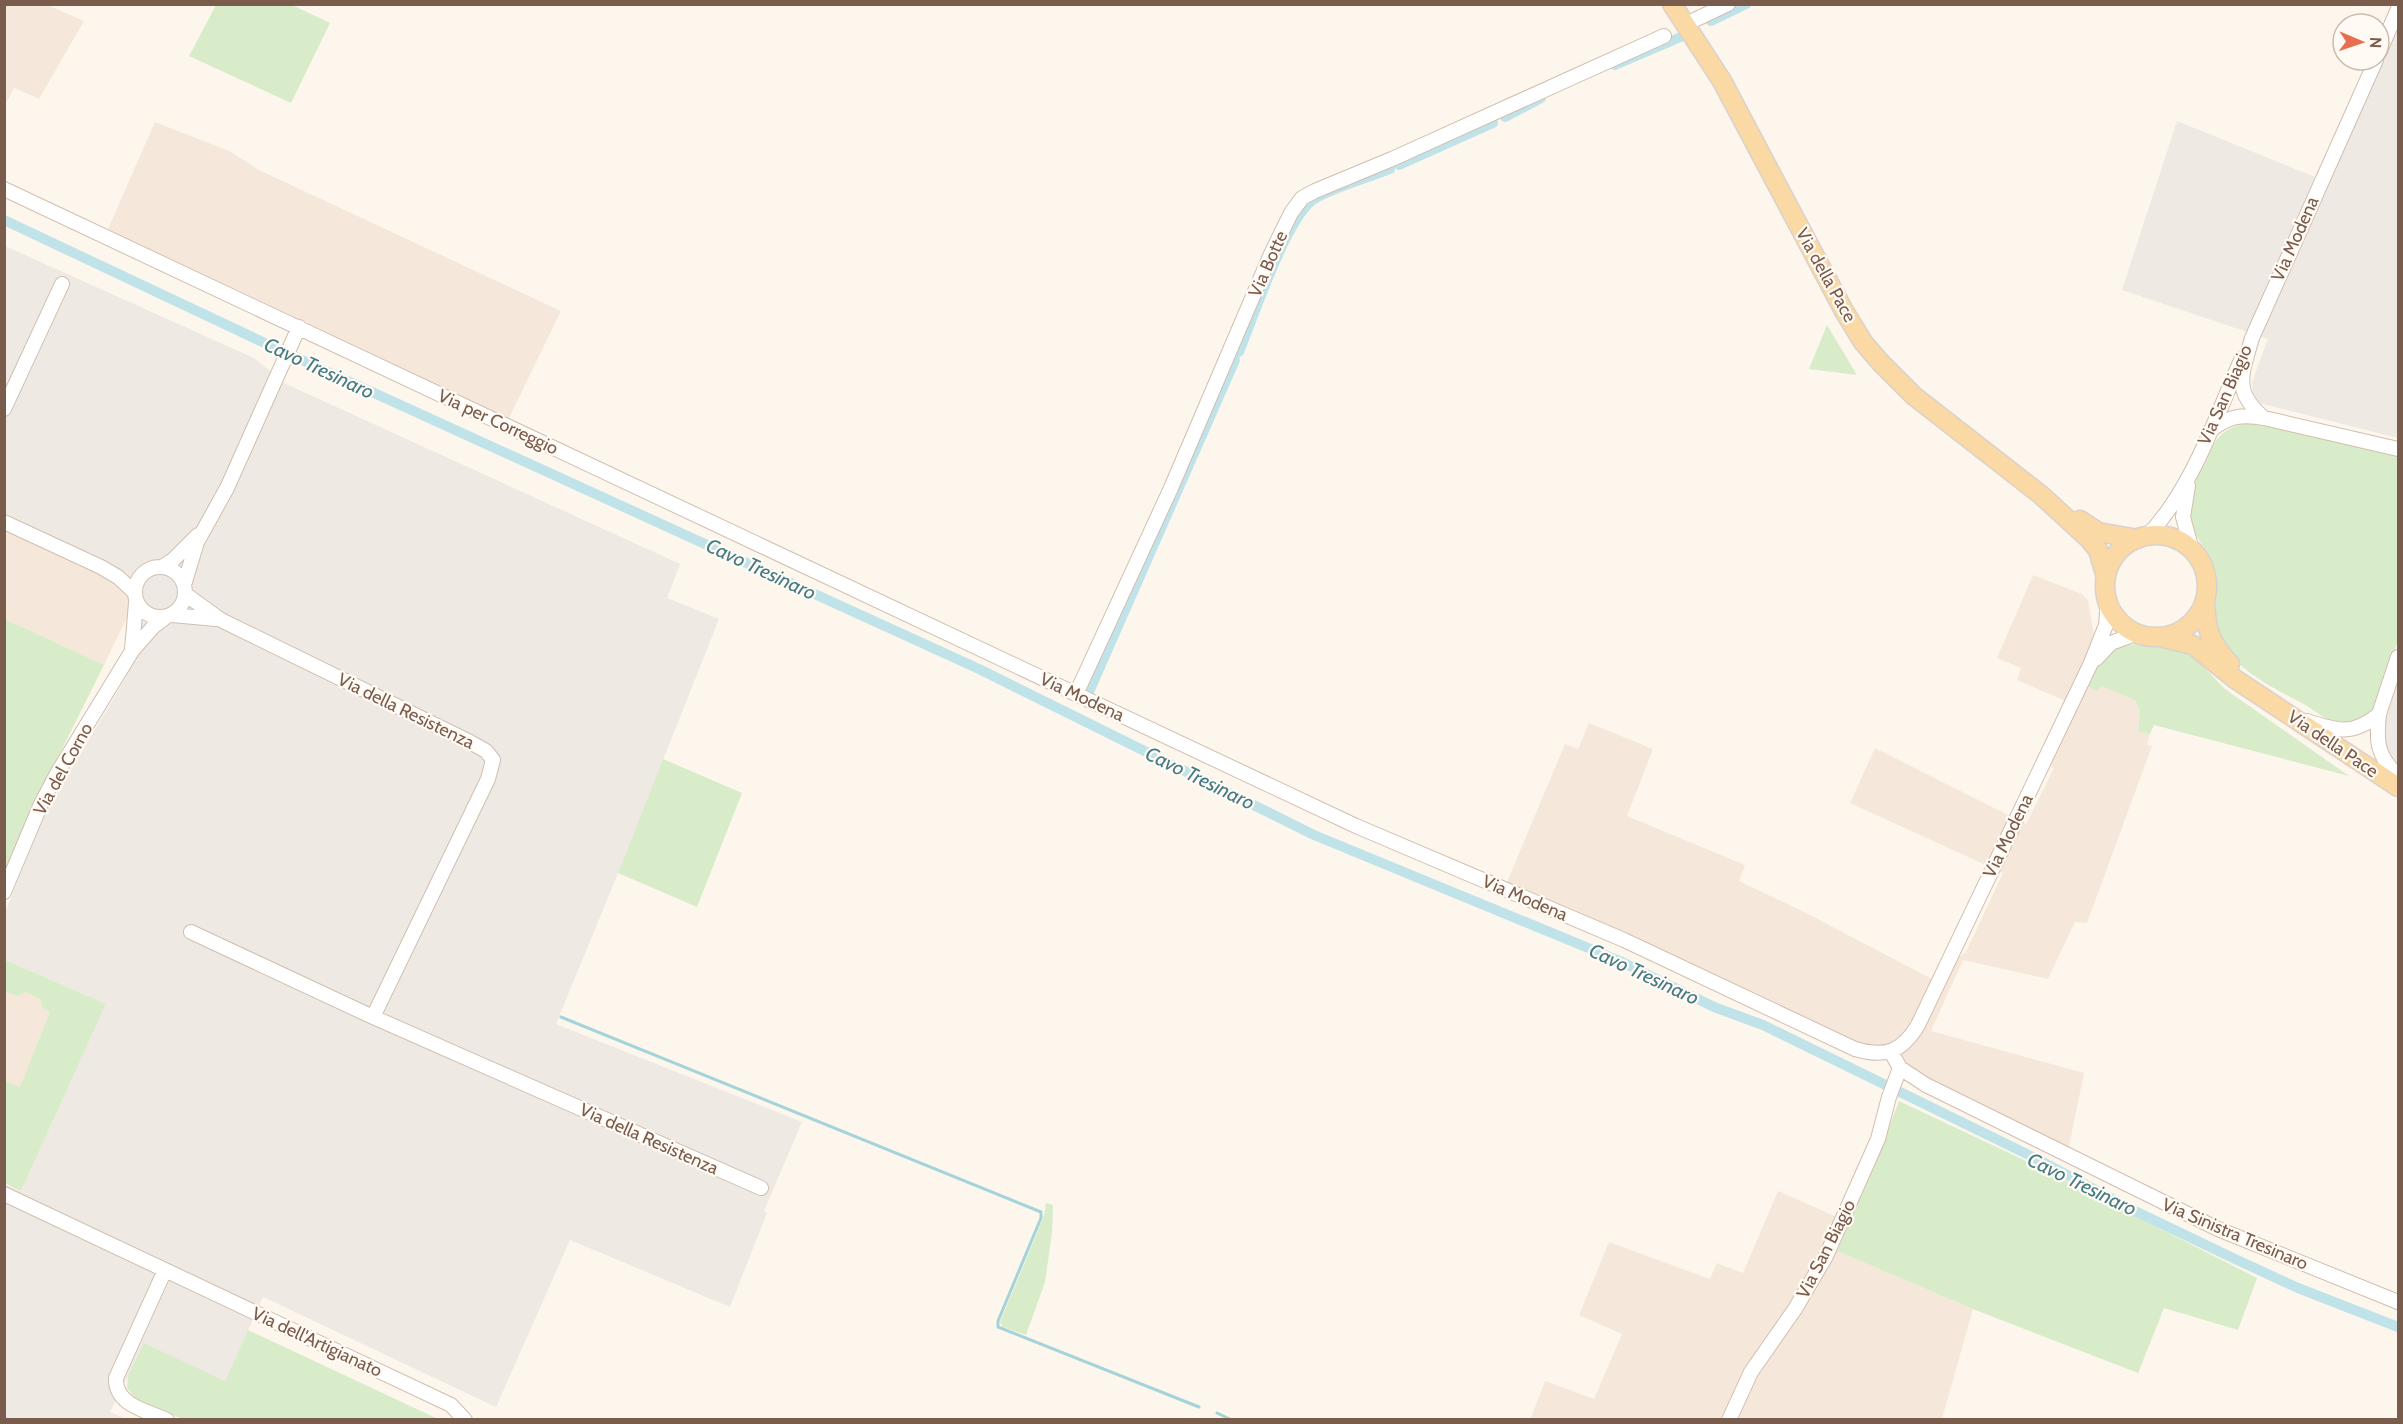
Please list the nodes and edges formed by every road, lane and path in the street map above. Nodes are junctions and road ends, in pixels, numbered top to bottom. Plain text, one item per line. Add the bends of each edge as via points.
1 (1672, 4) edge
2 (1728, 4) edge
3 (2398, 9) edge
4 (1686, 24) junction
5 (2391, 25) edge
6 (1664, 36) dead end
7 (2371, 72) edge
8 (4, 189) edge
9 (62, 284) dead end
10 (2257, 324) junction
11 (296, 334) junction
12 (4, 409) edge
13 (2264, 418) junction
14 (2210, 431) junction
15 (2398, 449) edge
16 (2193, 467) junction
17 (2041, 495) junction
18 (4, 522) edge
19 (207, 524) junction
20 (2142, 538) junction
21 (2192, 550) junction
22 (101, 567) junction
23 (156, 568) junction
24 (2106, 577) junction
25 (185, 590) junction
26 (135, 598) junction
27 (2205, 599) junction
28 (2108, 602) junction
29 (169, 616) junction
30 (221, 620) junction
31 (2138, 633) junction
32 (2159, 637) junction
33 (132, 651) junction
34 (992, 655) joint
35 (2398, 657) edge
36 (2090, 665) junction
37 (1076, 694) junction
38 (2268, 700) junction
39 (2379, 714) junction
40 (2289, 715) junction
41 (2398, 776) edge
42 (2398, 788) edge
43 (4, 892) edge
44 (191, 932) dead end
45 (373, 1017) junction
46 (1891, 1052) junction
47 (1898, 1073) junction
48 (761, 1188) dead end
49 (4, 1194) edge
50 (165, 1270) junction
51 (2398, 1302) edge
52 (167, 1419) edge
53 (465, 1419) edge
54 (1729, 1419) edge

1 - 4 main road, Via della Pace
2 - 4 street
3 - 5 street
4 - 17 main road, Via della Pace via 1728,91 1863,342 1914,396
6 - 37 street, Via Botte via 1302,198 1271,254 1171,488
7 - 10 street, Via Modena
8 - 11 street, Via per Correggio
9 - 12 street
10 - 13 street, Via Modena via 2246,360 2243,392
10 - 14 street, Via San Biagio
11 - 19 street, Via del Corno
11 - 34 street, Via per Correggio
13 - 14 street via 2234,416
13 - 15 street
14 - 16 street, Via San Biagio
16 - 20 street, Via San Biagio via 2169,512
16 - 21 street, Via San Biagio via 2184,507
17 - 20 main road, Via della Pace via 2098,532
17 - 24 main road, Via della Pace via 2098,550
18 - 22 street
19 - 23 street, Via del Corno via 180,554
19 - 25 street, Via del Corno via 197,542
20 - 21 main road, Via della Pace via 2172,538
20 - 24 main road via 2128,544 2114,558
21 - 27 main road, Via della Pace via 2205,573
22 - 23 street via 135,574
22 - 26 street via 118,577
23 - 25 street via 176,572
23 - 26 street, Via del Corno via 138,579
24 - 28 main road, Via della Pace
25 - 29 street, Via del Corno via 179,609
25 - 30 street, Via della Resistenza
26 - 29 street via 142,611 154,618
26 - 33 street, Via del Corno
27 - 32 main road via 2188,626
27 - 38 main road, Via della Pace via 2211,641
28 - 31 main road, Via della Pace via 2114,615
28 - 36 street via 2106,625
29 - 30 street, Via della Resistenza
29 - 33 street, Via del Corno via 153,627
30 - 45 street, Via della Resistenza via 470,742 493,760 488,779
31 - 32 main road, Via della Pace
31 - 36 street via 2111,643
32 - 38 main road, Via della Pace via 2193,645
33 - 43 street, Via del Corno via 45,796
34 - 37 street, Via Modena
35 - 39 street
36 - 46 street, Via Modena via 1918,1025 1903,1045
37 - 46 street, Via Modena via 1356,826 1623,940 1855,1049
38 - 40 main road, Via della Pace
39 - 40 street via 2362,727 2336,731
39 - 41 street via 2378,748
40 - 42 main road, Via della Pace
44 - 45 street, Via della Resistenza
45 - 48 street, Via della Resistenza
46 - 47 street, Via Sinistra Tresinaro
47 - 51 street, Via Sinistra Tresinaro via 2173,1208
47 - 54 street, Via San Biagio via 1878,1139 1826,1256 1751,1372
49 - 50 street, Via dell'Artigianato
50 - 52 street via 116,1378 116,1388 123,1400
50 - 53 street, Via dell'Artigianato via 451,1405

